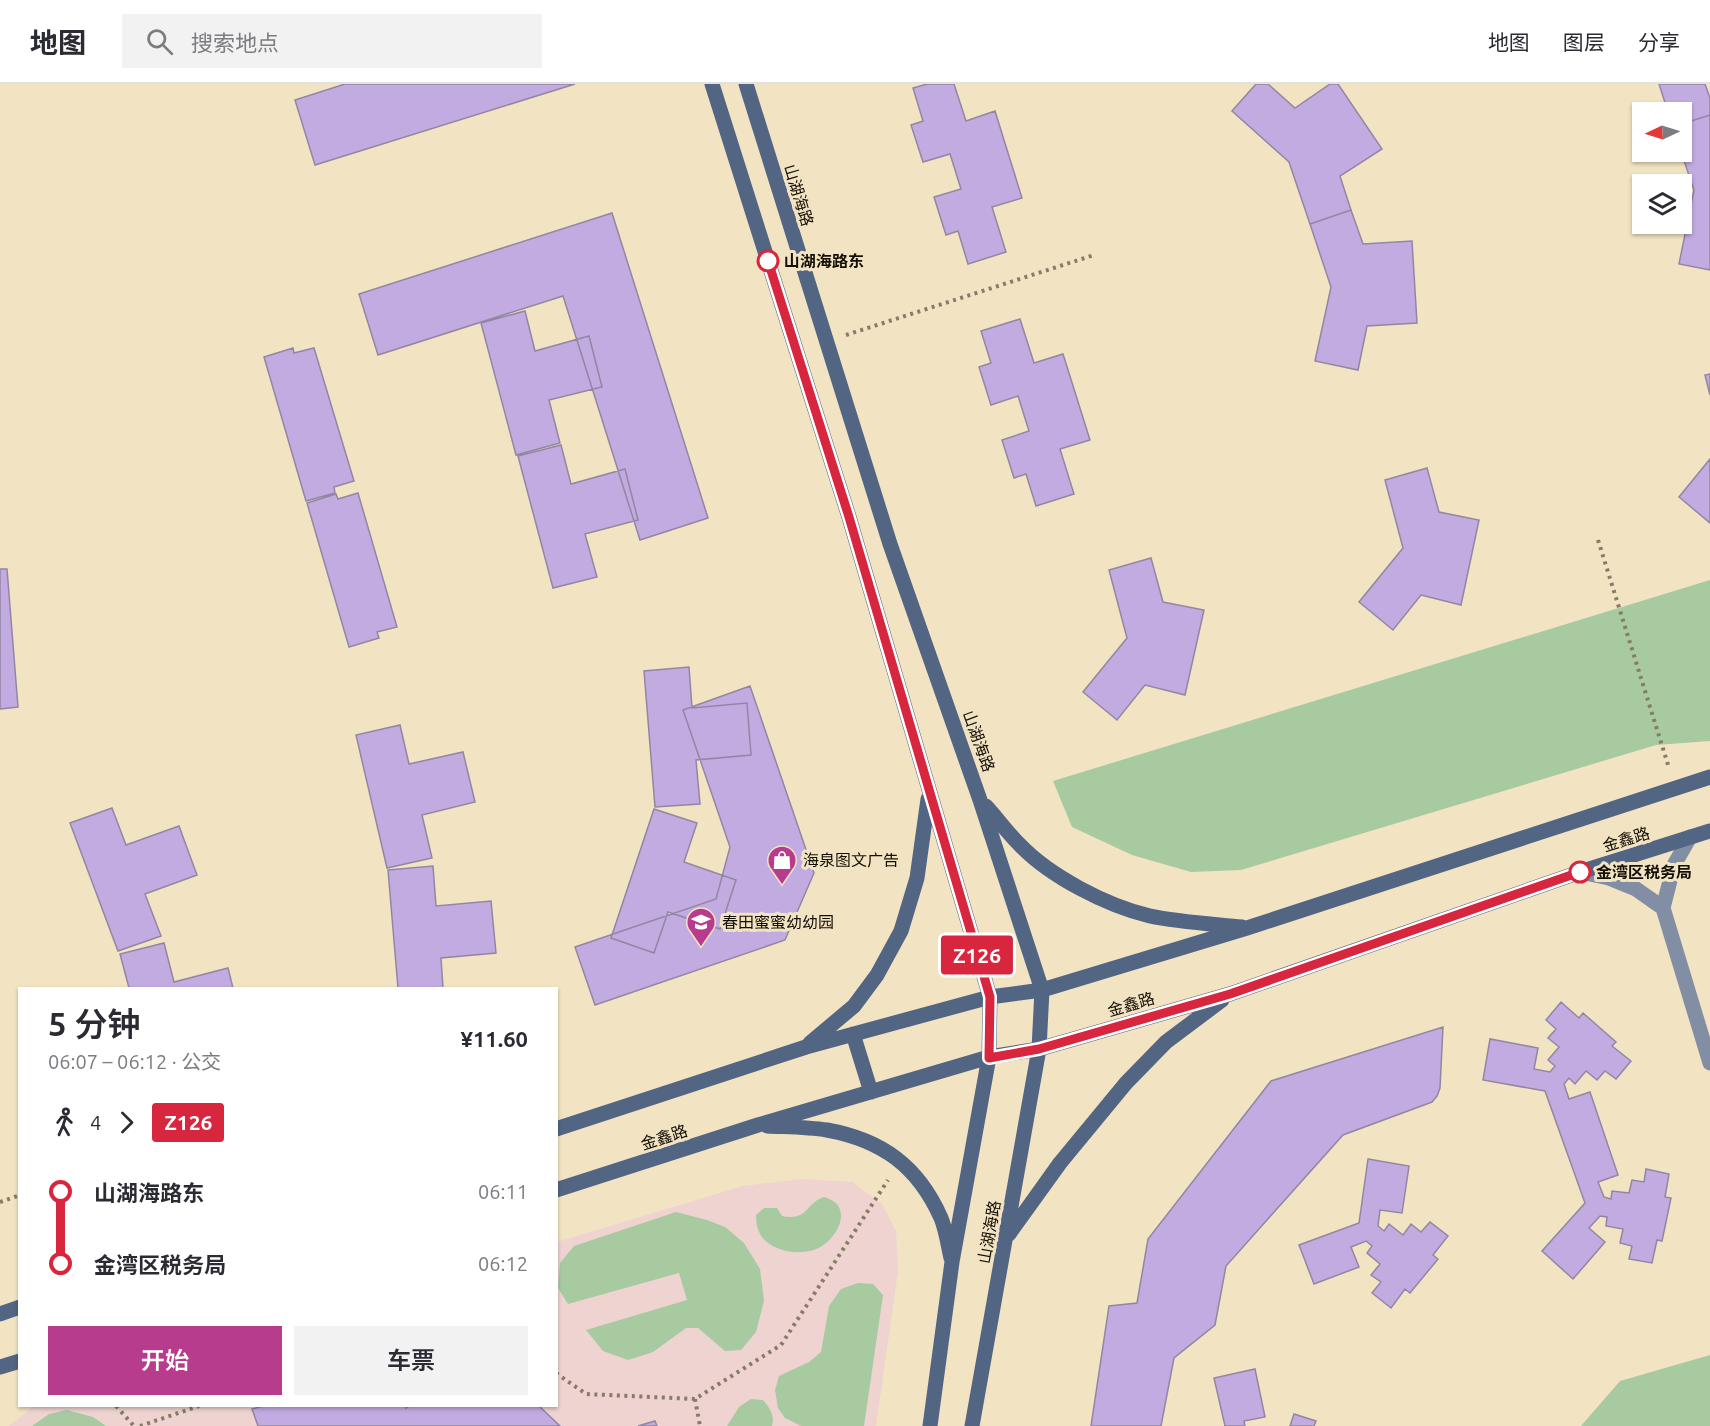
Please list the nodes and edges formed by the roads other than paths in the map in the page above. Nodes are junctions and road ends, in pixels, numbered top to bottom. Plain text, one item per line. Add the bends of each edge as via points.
1 (712, 84) edge
2 (746, 84) edge
3 (1710, 777) edge
4 (929, 793) junction
5 (981, 800) junction
6 (1710, 831) edge
7 (1690, 837) junction
8 (1580, 872) junction
9 (1663, 908) junction
10 (1247, 928) junction
11 (1042, 990) junction
12 (1230, 994) junction
13 (990, 997) junction
14 (853, 1034) junction
15 (806, 1047) junction
16 (1039, 1049) junction
17 (989, 1058) junction
18 (1710, 1063) edge
19 (871, 1092) junction
20 (759, 1125) junction
21 (558, 1129) edge
22 (558, 1189) edge
23 (1006, 1238) junction
24 (952, 1262) junction
25 (18, 1308) edge
26 (0, 1314) edge
27 (18, 1362) edge
28 (0, 1367) edge
29 (930, 1426) edge
30 (972, 1426) edge

1 - 4 street, 山湖海路 via 849,517
2 - 5 street, 山湖海路 via 890,544
3 - 10 street, 金鑫路
4 - 13 street, 山湖海路
4 - 15 street via 917,878 901,931 877,975 854,1006
5 - 10 street via 1020,845 1054,873 1084,890 1150,916
5 - 11 street, 山湖海路
6 - 7 street, 金鑫路
7 - 8 street, 金鑫路
7 - 9 street via 1674,865
8 - 9 street via 1636,889
8 - 12 street, 金鑫路
9 - 18 street
10 - 11 street, 金鑫路
11 - 13 street, 金鑫路
11 - 16 street, 山湖海路
12 - 16 street, 金鑫路
12 - 23 street via 1166,1042 1126,1083 1060,1163
13 - 14 street, 金鑫路
13 - 17 street, 山湖海路
14 - 15 street, 金鑫路
14 - 19 street
15 - 21 street, 金鑫路
16 - 17 street, 金鑫路
16 - 23 street, 山湖海路
17 - 19 street, 金鑫路
17 - 24 street, 山湖海路
19 - 20 street, 金鑫路
20 - 22 street, 金鑫路
20 - 24 street via 826,1130 868,1141 901,1160 923,1186 941,1219
23 - 30 street, 山湖海路
24 - 29 street, 山湖海路
25 - 26 street
27 - 28 street

